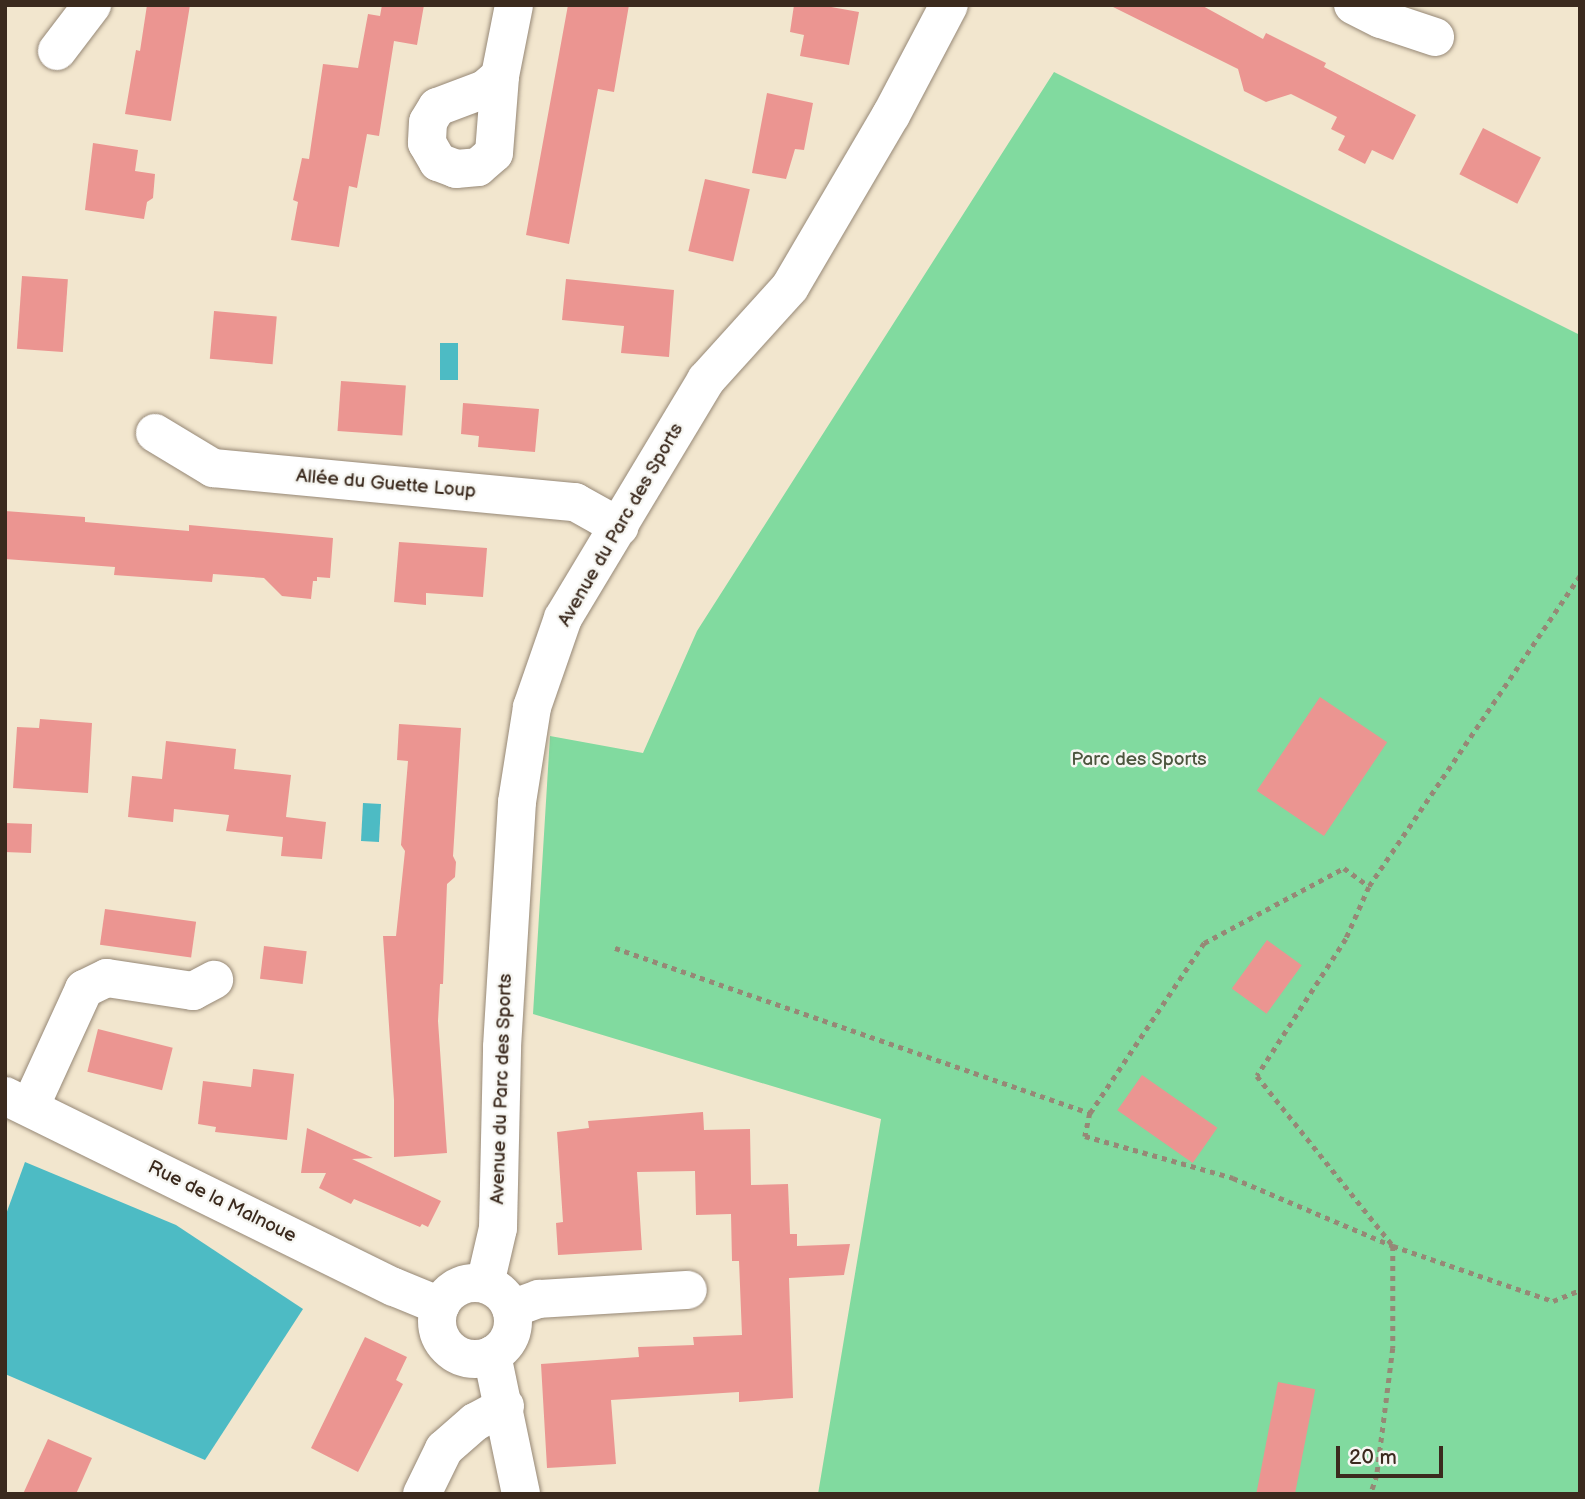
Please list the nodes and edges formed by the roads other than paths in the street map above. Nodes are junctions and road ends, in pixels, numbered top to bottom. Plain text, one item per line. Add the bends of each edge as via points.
1 (92, 5) edge
2 (514, 5) edge
3 (949, 5) edge
4 (1353, 5) edge
5 (1435, 37) dead end
6 (57, 51) dead end
7 (500, 76) dead end
8 (155, 433) dead end
9 (620, 527) junction
10 (214, 980) dead end
11 (18, 1102) edge
12 (688, 1290) dead end
13 (498, 1297) junction
14 (440, 1306) junction
15 (492, 1355) junction
16 (505, 1406) junction
17 (422, 1494) edge
18 (521, 1494) edge

1 - 6 street
2 - 7 street
3 - 9 street, Avenue du Parc des Sports via 891,115 790,286 706,380
4 - 5 street
8 - 9 street, Allée du Guette Loup via 212,468 575,502
9 - 13 street, Avenue du Parc des Sports via 563,618 531,707 517,802 509,928
10 - 11 street via 193,991 107,978 84,989
11 - 14 street, Rue de la Malnoue
12 - 13 street via 539,1299
13 - 14 street via 463,1285
13 - 15 street via 512,1331
14 - 15 street via 439,1332 454,1353 467,1358
15 - 16 street
16 - 17 street via 475,1422 444,1449
16 - 18 street

